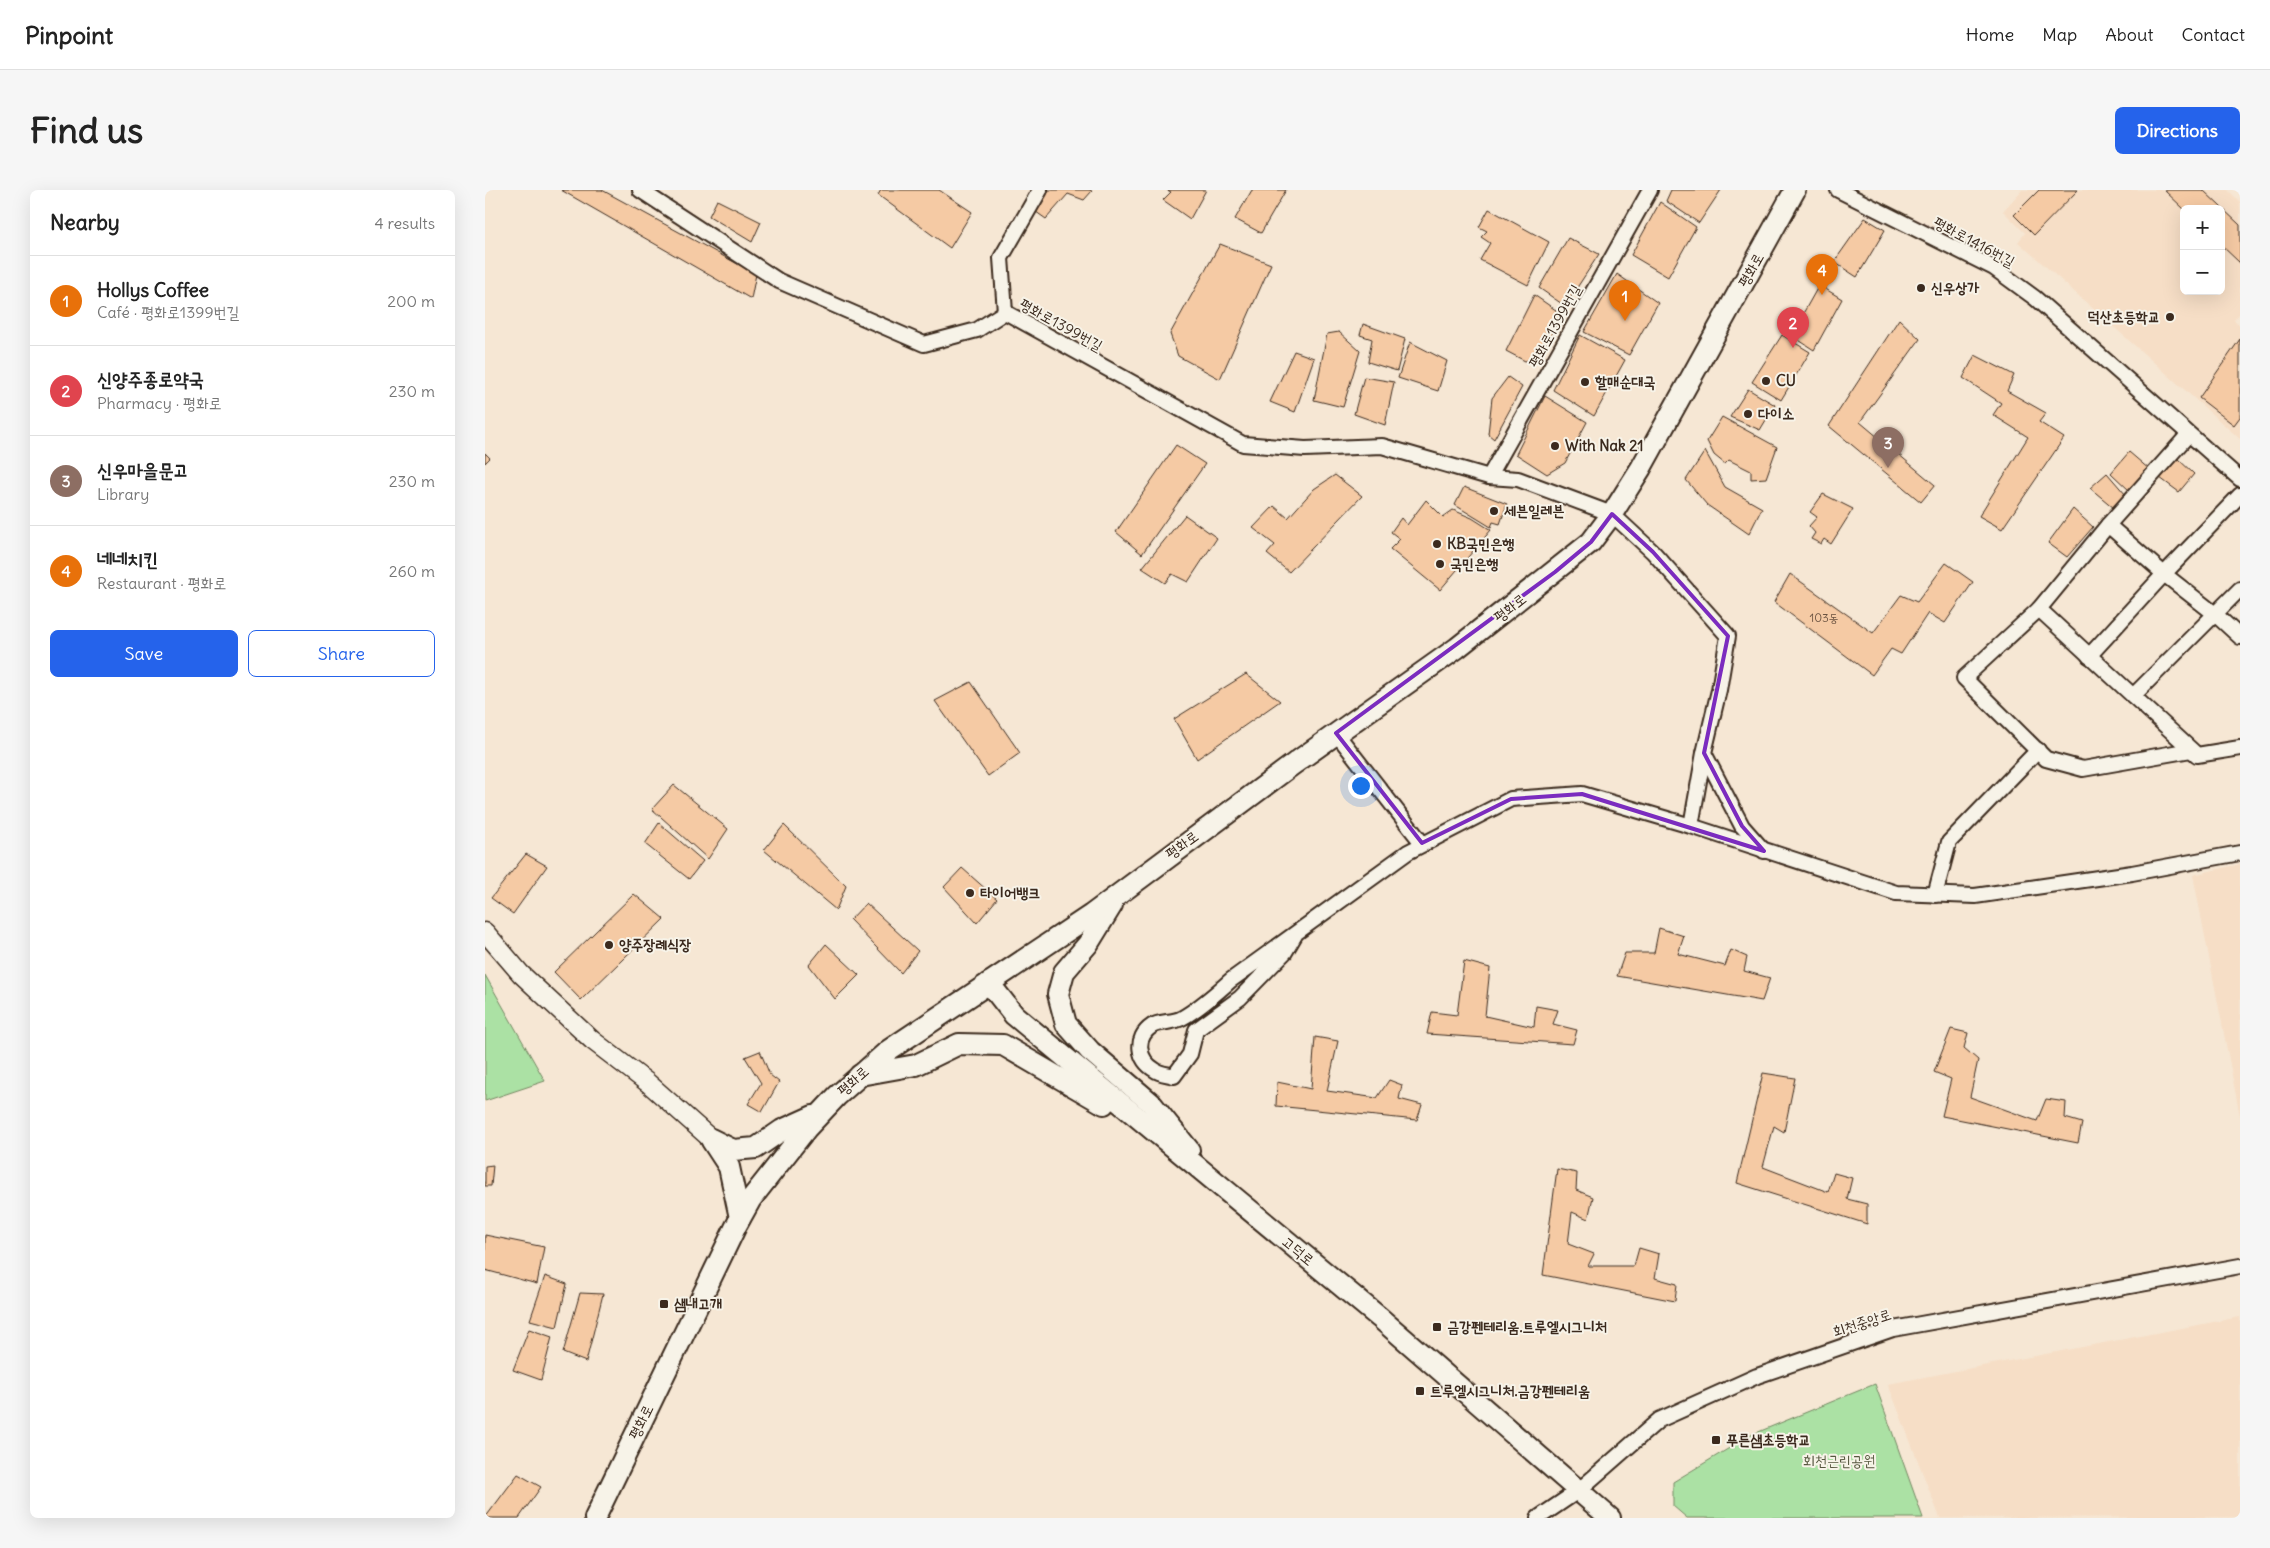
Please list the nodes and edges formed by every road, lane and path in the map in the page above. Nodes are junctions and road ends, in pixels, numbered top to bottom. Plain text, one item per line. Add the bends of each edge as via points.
1 (640, 190) edge
2 (1040, 190) edge
3 (1650, 190) edge
4 (1795, 190) edge
5 (1838, 190) edge
6 (1005, 312) junction
7 (2189, 435) junction
8 (1489, 477) junction
9 (2240, 479) edge
10 (2240, 495) edge
11 (1612, 514) junction
12 (2108, 525) junction
13 (2163, 574) junction
14 (2240, 589) edge
15 (2039, 609) junction
16 (2215, 614) junction
17 (2240, 637) edge
18 (2089, 656) junction
19 (2133, 696) junction
20 (1337, 733) junction
21 (2240, 748) edge
22 (2038, 750) junction
23 (2191, 750) junction
24 (1704, 753) junction
25 (1691, 826) junction
26 (1423, 843) junction
27 (1764, 851) junction
28 (2240, 853) edge
29 (1119, 893) junction
30 (1935, 895) junction
31 (485, 932) edge
32 (1295, 935) junction
33 (989, 983) junction
34 (860, 1075) junction
35 (821, 1112) junction
36 (711, 1139) junction
37 (1163, 1140) junction
38 (1215, 1183) junction
39 (740, 1218) junction
40 (2240, 1266) edge
41 (1578, 1491) junction
42 (595, 1518) edge
43 (1538, 1518) edge
44 (1610, 1518) edge

1 - 6 street, 평화로1399번길 via 779,281 924,344 977,330
2 - 6 street via 1001,258
3 - 8 street, 평화로1399번길
4 - 11 main road, 평화로 via 1681,397
5 - 7 street, 평화로1416번길 via 1993,268 2035,298
6 - 8 street, 평화로1399번길 via 1243,444 1305,449 1382,446
7 - 9 street, 평화로1416번길
7 - 12 street
8 - 11 street, 평화로1399번길 via 1517,479
10 - 13 street
11 - 20 main road, 평화로 via 1591,542 1555,572 1457,648
11 - 24 street via 1653,552 1728,636
12 - 13 street
12 - 15 street
13 - 16 street
13 - 18 street
14 - 16 street
15 - 18 street
15 - 22 street via 1964,678
16 - 17 street
16 - 19 street
18 - 19 street
19 - 23 street
20 - 26 street
20 - 29 main road, 평화로
21 - 23 street via 2197,755
22 - 23 street via 2047,759 2083,769
22 - 30 street via 1949,842
24 - 25 street
24 - 27 street via 1742,826
25 - 26 street via 1582,794 1511,799
25 - 27 street
26 - 32 street
27 - 30 street via 1896,893
28 - 30 street via 1975,896
29 - 33 main road, 평화로
29 - 38 main road via 1088,944 1064,972 1058,994 1066,1024 1090,1051 1151,1103
31 - 36 street via 521,974 592,1040 648,1083
32 - 32 street via 1180,1019 1153,1026 1141,1035 1139,1045 1144,1059 1156,1071 1174,1076 1190,1054 1196,1030 1240,998 1285,952
33 - 34 main road, 평화로 via 889,1050
33 - 37 main road, 고덕로 via 1007,1009
34 - 35 main road, 평화로
34 - 37 main road via 916,1065 959,1044 1003,1044
35 - 36 main road via 782,1130 756,1148 733,1150
35 - 39 main road, 평화로 via 788,1151
36 - 39 main road via 729,1167
37 - 38 main road, 고덕로
38 - 41 main road, 고덕로 via 1380,1318
39 - 42 main road, 평화로
40 - 41 street, 회천중앙로 via 1893,1329 1875,1335 1757,1376 1659,1420
41 - 43 street, 회천중앙로
41 - 44 main road, 고덕로

